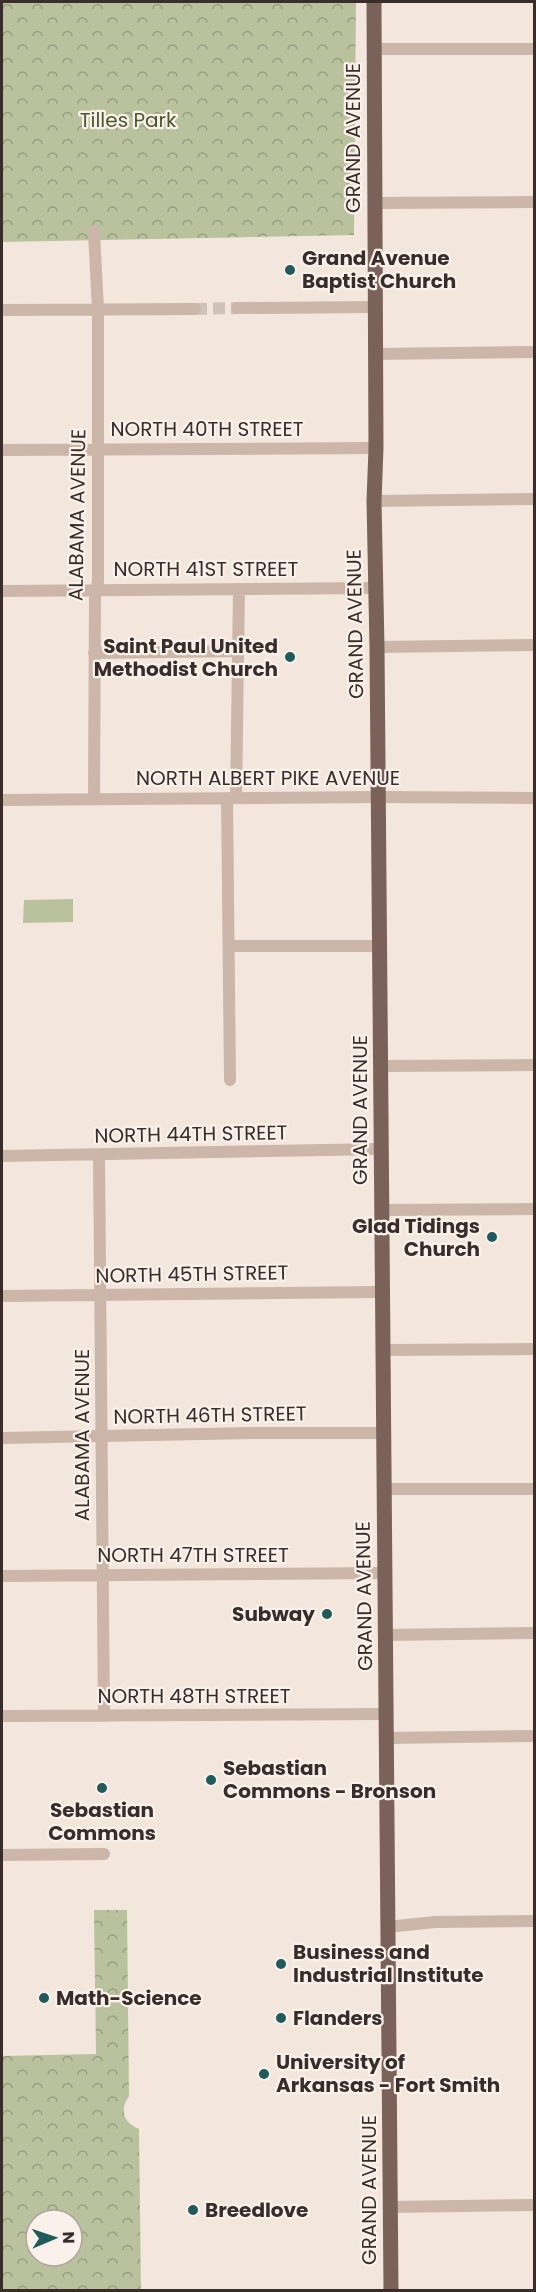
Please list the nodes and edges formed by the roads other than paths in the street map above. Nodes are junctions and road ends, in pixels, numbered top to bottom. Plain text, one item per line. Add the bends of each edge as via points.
1 (374, 2) edge
2 (374, 49) junction
3 (534, 49) edge
4 (534, 202) edge
5 (374, 203) junction
6 (94, 232) dead end
7 (375, 307) junction
8 (237, 308) tunnel mouth
9 (98, 309) junction
10 (195, 309) tunnel mouth
11 (2, 310) edge
12 (534, 352) edge
13 (375, 354) junction
14 (376, 448) junction
15 (98, 449) junction
16 (2, 450) edge
17 (534, 499) edge
18 (374, 501) junction
19 (375, 588) junction
20 (239, 589) junction
21 (96, 590) junction
22 (2, 591) edge
23 (534, 645) edge
24 (377, 647) junction
25 (239, 651) junction
26 (94, 653) junction
27 (378, 797) junction
28 (231, 798) junction
29 (534, 798) edge
30 (94, 799) junction
31 (2, 800) edge
32 (229, 946) junction
33 (379, 946) junction
34 (534, 1065) edge
35 (380, 1066) junction
36 (230, 1080) dead end
37 (381, 1149) junction
38 (99, 1155) junction
39 (2, 1156) edge
40 (534, 1209) edge
41 (382, 1210) junction
42 (382, 1292) junction
43 (100, 1295) junction
44 (2, 1296) edge
45 (534, 1349) edge
46 (383, 1350) junction
47 (384, 1433) junction
48 (103, 1436) junction
49 (2, 1438) edge
50 (384, 1489) junction
51 (534, 1489) edge
52 (385, 1573) junction
53 (103, 1575) junction
54 (2, 1576) edge
55 (534, 1633) edge
56 (385, 1635) junction
57 (386, 1714) junction
58 (2, 1716) edge
59 (104, 1716) junction
60 (534, 1736) edge
61 (386, 1738) junction
62 (104, 1854) dead end
63 (2, 1855) edge
64 (534, 1921) edge
65 (387, 1928) junction
66 (534, 2205) edge
67 (390, 2208) junction
68 (391, 2290) edge

1 - 2 main road, GRAND AVENUE
2 - 3 street
2 - 5 main road, GRAND AVENUE
4 - 5 street
5 - 7 main road, GRAND AVENUE
6 - 9 street, ALABAMA AVENUE
7 - 8 street
7 - 13 main road, GRAND AVENUE
9 - 10 street
9 - 11 street
9 - 15 street, ALABAMA AVENUE
12 - 13 street
13 - 14 main road, GRAND AVENUE
14 - 15 street, NORTH 40TH STREET
14 - 18 main road, GRAND AVENUE
15 - 16 street, NORTH 40TH STREET
15 - 21 street, ALABAMA AVENUE
17 - 18 street
18 - 19 main road, GRAND AVENUE
19 - 20 street, NORTH 41ST STREET
19 - 24 main road, GRAND AVENUE
20 - 21 street, NORTH 41ST STREET
20 - 25 street
21 - 22 street, NORTH 41ST STREET
21 - 26 street, ALABAMA AVENUE
23 - 24 street
24 - 27 main road, GRAND AVENUE
25 - 26 street
25 - 28 street
26 - 30 street, ALABAMA AVENUE
27 - 28 street, NORTH ALBERT PIKE AVENUE
27 - 29 street, NORTH ALBERT PIKE AVENUE
27 - 33 main road, GRAND AVENUE
28 - 30 street, NORTH ALBERT PIKE AVENUE
28 - 32 street
30 - 31 street, NORTH ALBERT PIKE AVENUE
32 - 33 street
32 - 36 street
33 - 35 main road, GRAND AVENUE
34 - 35 street
35 - 37 main road, GRAND AVENUE
37 - 38 street, NORTH 44TH STREET
37 - 41 main road, GRAND AVENUE
38 - 39 street, NORTH 44TH STREET
38 - 43 street, ALABAMA AVENUE
40 - 41 street
41 - 42 main road, GRAND AVENUE
42 - 43 street, NORTH 45TH STREET
42 - 46 main road, GRAND AVENUE
43 - 44 street, NORTH 45TH STREET
43 - 48 street, ALABAMA AVENUE
45 - 46 street
46 - 47 main road, GRAND AVENUE
47 - 48 street, NORTH 46TH STREET
47 - 50 main road, GRAND AVENUE
48 - 49 street, NORTH 46TH STREET
48 - 53 street, ALABAMA AVENUE
50 - 51 street
50 - 52 main road, GRAND AVENUE
52 - 53 street, NORTH 47TH STREET
52 - 56 main road, GRAND AVENUE
53 - 54 street, NORTH 47TH STREET
53 - 59 street, ALABAMA AVENUE
55 - 56 street
56 - 57 main road, GRAND AVENUE
57 - 59 street, NORTH 48TH STREET
57 - 61 main road, GRAND AVENUE
58 - 59 street, NORTH 48TH STREET
60 - 61 street
61 - 65 main road, GRAND AVENUE
62 - 63 street
64 - 65 street via 435,1922
65 - 67 main road, GRAND AVENUE
66 - 67 street
67 - 68 main road, GRAND AVENUE

